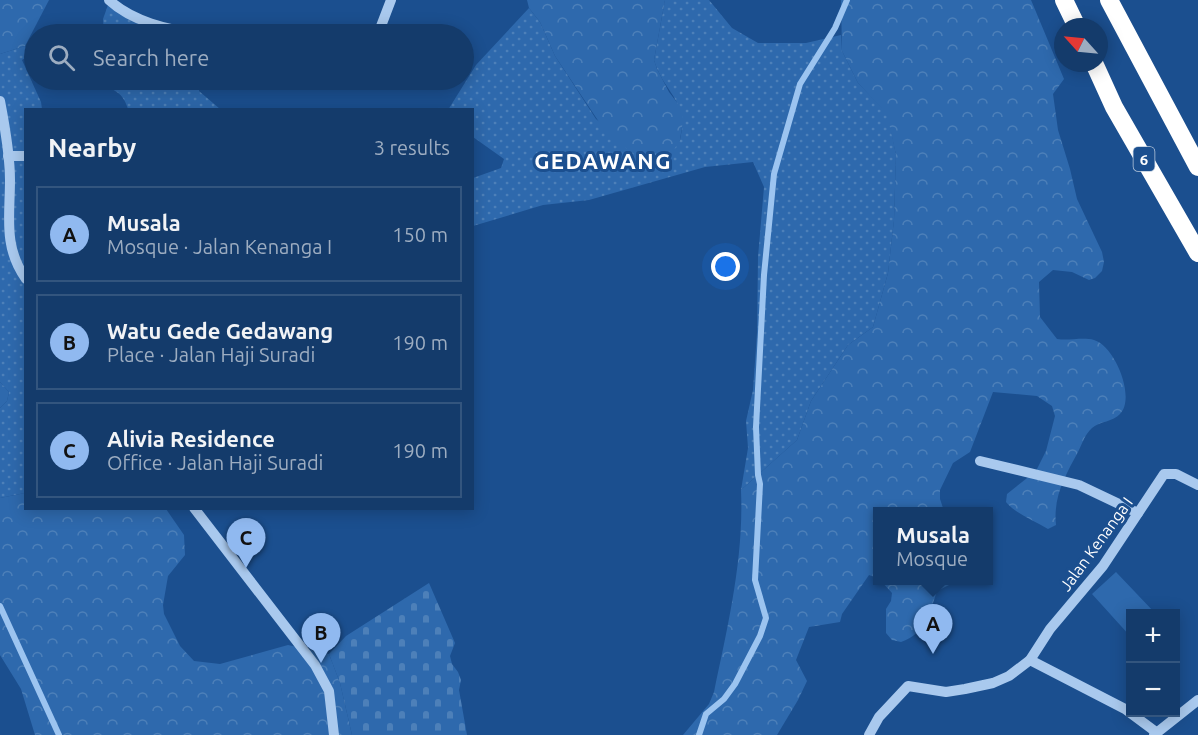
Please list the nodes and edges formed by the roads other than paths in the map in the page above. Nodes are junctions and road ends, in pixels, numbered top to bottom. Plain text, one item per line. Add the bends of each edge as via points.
1 (109, 0) edge
2 (391, 0) edge
3 (1064, 0) edge
4 (1109, 0) edge
5 (1073, 18) edge
6 (155, 24) edge
7 (382, 24) edge
8 (1098, 72) edge
9 (0, 101) edge
10 (8, 156) junction
11 (24, 156) edge
12 (1198, 167) edge
13 (1198, 253) edge
14 (24, 275) edge
15 (980, 461) dead end
16 (1198, 485) edge
17 (196, 510) edge
18 (1138, 513) junction
19 (1030, 660) junction
20 (1198, 700) edge
21 (1155, 734) edge
22 (334, 735) edge
23 (869, 735) edge

1 - 6 street via 139,19
2 - 7 street
3 - 5 highway
4 - 12 highway
8 - 13 highway, 6
9 - 10 street
10 - 11 street
10 - 14 street via 7,220 13,252
15 - 18 street via 1079,485
16 - 18 street, Jalan Kenanga I via 1176,474 1164,474
17 - 22 street via 315,665 329,691
18 - 19 street, Jalan Kenanga I
19 - 21 street via 1125,709
19 - 23 street, Jalan Kenanga I via 1009,676 965,689 946,692 908,686 879,717
20 - 21 street

